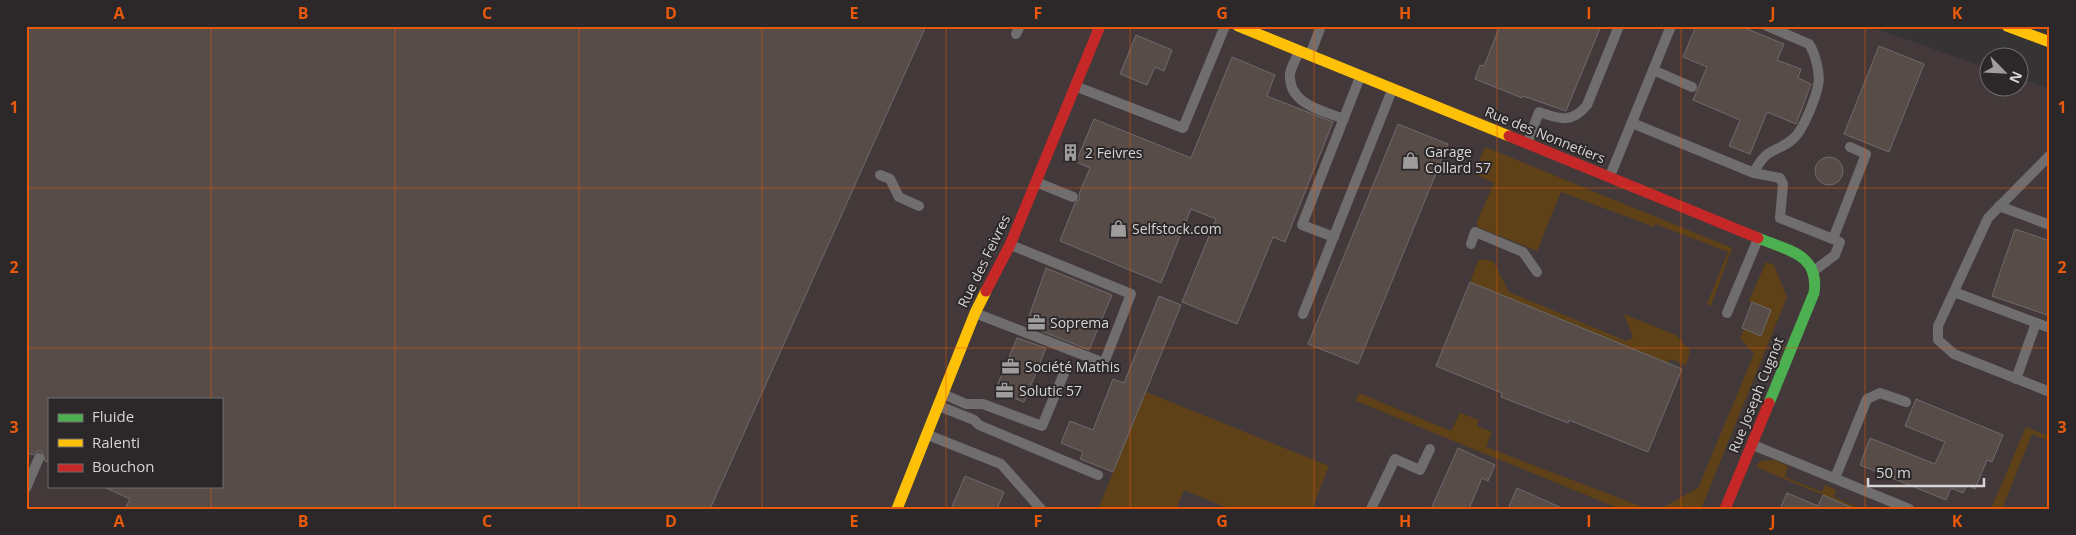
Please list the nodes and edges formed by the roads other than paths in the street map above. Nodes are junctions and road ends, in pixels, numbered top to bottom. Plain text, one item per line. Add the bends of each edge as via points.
1 (1100, 26) edge
2 (1225, 26) edge
3 (1238, 26) edge
4 (1321, 26) edge
5 (1619, 26) edge
6 (1671, 26) edge
7 (1767, 26) edge
8 (2007, 26) edge
9 (2050, 42) edge
10 (1304, 53) junction
11 (1653, 70) junction
12 (1360, 76) junction
13 (1076, 86) junction
14 (1692, 87) dead end
15 (1392, 89) junction
16 (1344, 119) junction
17 (1632, 123) junction
18 (1527, 144) junction
19 (1850, 147) dead end
20 (2050, 155) edge
21 (1754, 173) junction
22 (880, 174) dead end
23 (1609, 177) junction
24 (1036, 182) junction
25 (1073, 197) dead end
26 (919, 206) dead end
27 (1999, 206) junction
28 (2050, 225) edge
29 (1334, 237) junction
30 (1758, 238) junction
31 (1833, 240) junction
32 (1471, 244) dead end
33 (1010, 245) junction
34 (1815, 270) junction
35 (1537, 272) dead end
36 (1954, 292) junction
37 (975, 313) junction
38 (1727, 313) dead end
39 (1303, 314) dead end
40 (2036, 323) junction
41 (2050, 328) edge
42 (1065, 371) dead end
43 (2016, 379) junction
44 (2050, 392) edge
45 (942, 394) junction
46 (1906, 402) dead end
47 (938, 406) junction
48 (927, 434) junction
49 (1752, 444) junction
50 (1430, 449) dead end
51 (39, 458) dead end
52 (1098, 475) dead end
53 (1835, 478) junction
54 (26, 488) edge
55 (898, 509) edge
56 (1041, 509) edge
57 (1371, 509) edge
58 (1725, 509) edge
59 (1909, 509) edge

1 - 13 main road, Rue des Feivres
2 - 13 lane via 1183,128
3 - 10 main road, Rue des Nonnetiers
4 - 10 lane
5 - 18 lane via 1580,113 1561,120 1539,112
6 - 11 lane
7 - 21 lane via 1809,44 1819,84 1800,131 1792,140 1762,158
8 - 9 main road
10 - 12 main road, Rue des Nonnetiers
10 - 16 lane via 1290,75 1294,90 1304,104
11 - 14 lane
11 - 17 lane
12 - 15 main road, Rue des Nonnetiers
12 - 16 lane
13 - 24 main road, Rue des Feivres
15 - 18 main road, Rue des Nonnetiers
15 - 29 lane
16 - 29 lane via 1302,225
17 - 21 lane
17 - 23 lane
18 - 23 main road, Rue des Nonnetiers
19 - 31 lane via 1866,154
20 - 27 lane
21 - 31 lane via 1780,178 1784,184 1780,218
22 - 26 lane via 890,179 899,197
23 - 30 main road, Rue des Nonnetiers
24 - 25 lane
24 - 33 main road, Rue des Feivres
27 - 28 lane
27 - 36 lane via 1988,218
29 - 39 lane
30 - 34 main road, Rue des Nonnetiers via 1808,260
30 - 38 lane
31 - 34 lane via 1840,242 1834,255
32 - 35 lane via 1476,232 1515,248 1523,252
33 - 37 main road, Rue des Feivres
33 - 37 lane via 1131,294 1104,363
34 - 49 main road, Rue Joseph Cugnot via 1814,293
36 - 40 lane
36 - 43 lane via 1938,326 1938,340 1954,354
37 - 45 main road, Rue des Feivres
40 - 41 lane
40 - 43 lane
42 - 45 lane via 1042,426 983,404 966,404
43 - 44 lane
45 - 47 main road, Rue des Feivres
46 - 53 lane via 1880,393 1867,399
47 - 48 main road, Rue des Feivres
47 - 52 lane
48 - 55 main road, Rue des Feivres
48 - 56 lane via 1001,464
49 - 53 lane
49 - 58 main road, Rue Joseph Cugnot
50 - 57 lane via 1420,470 1395,459
51 - 54 lane
53 - 59 lane

